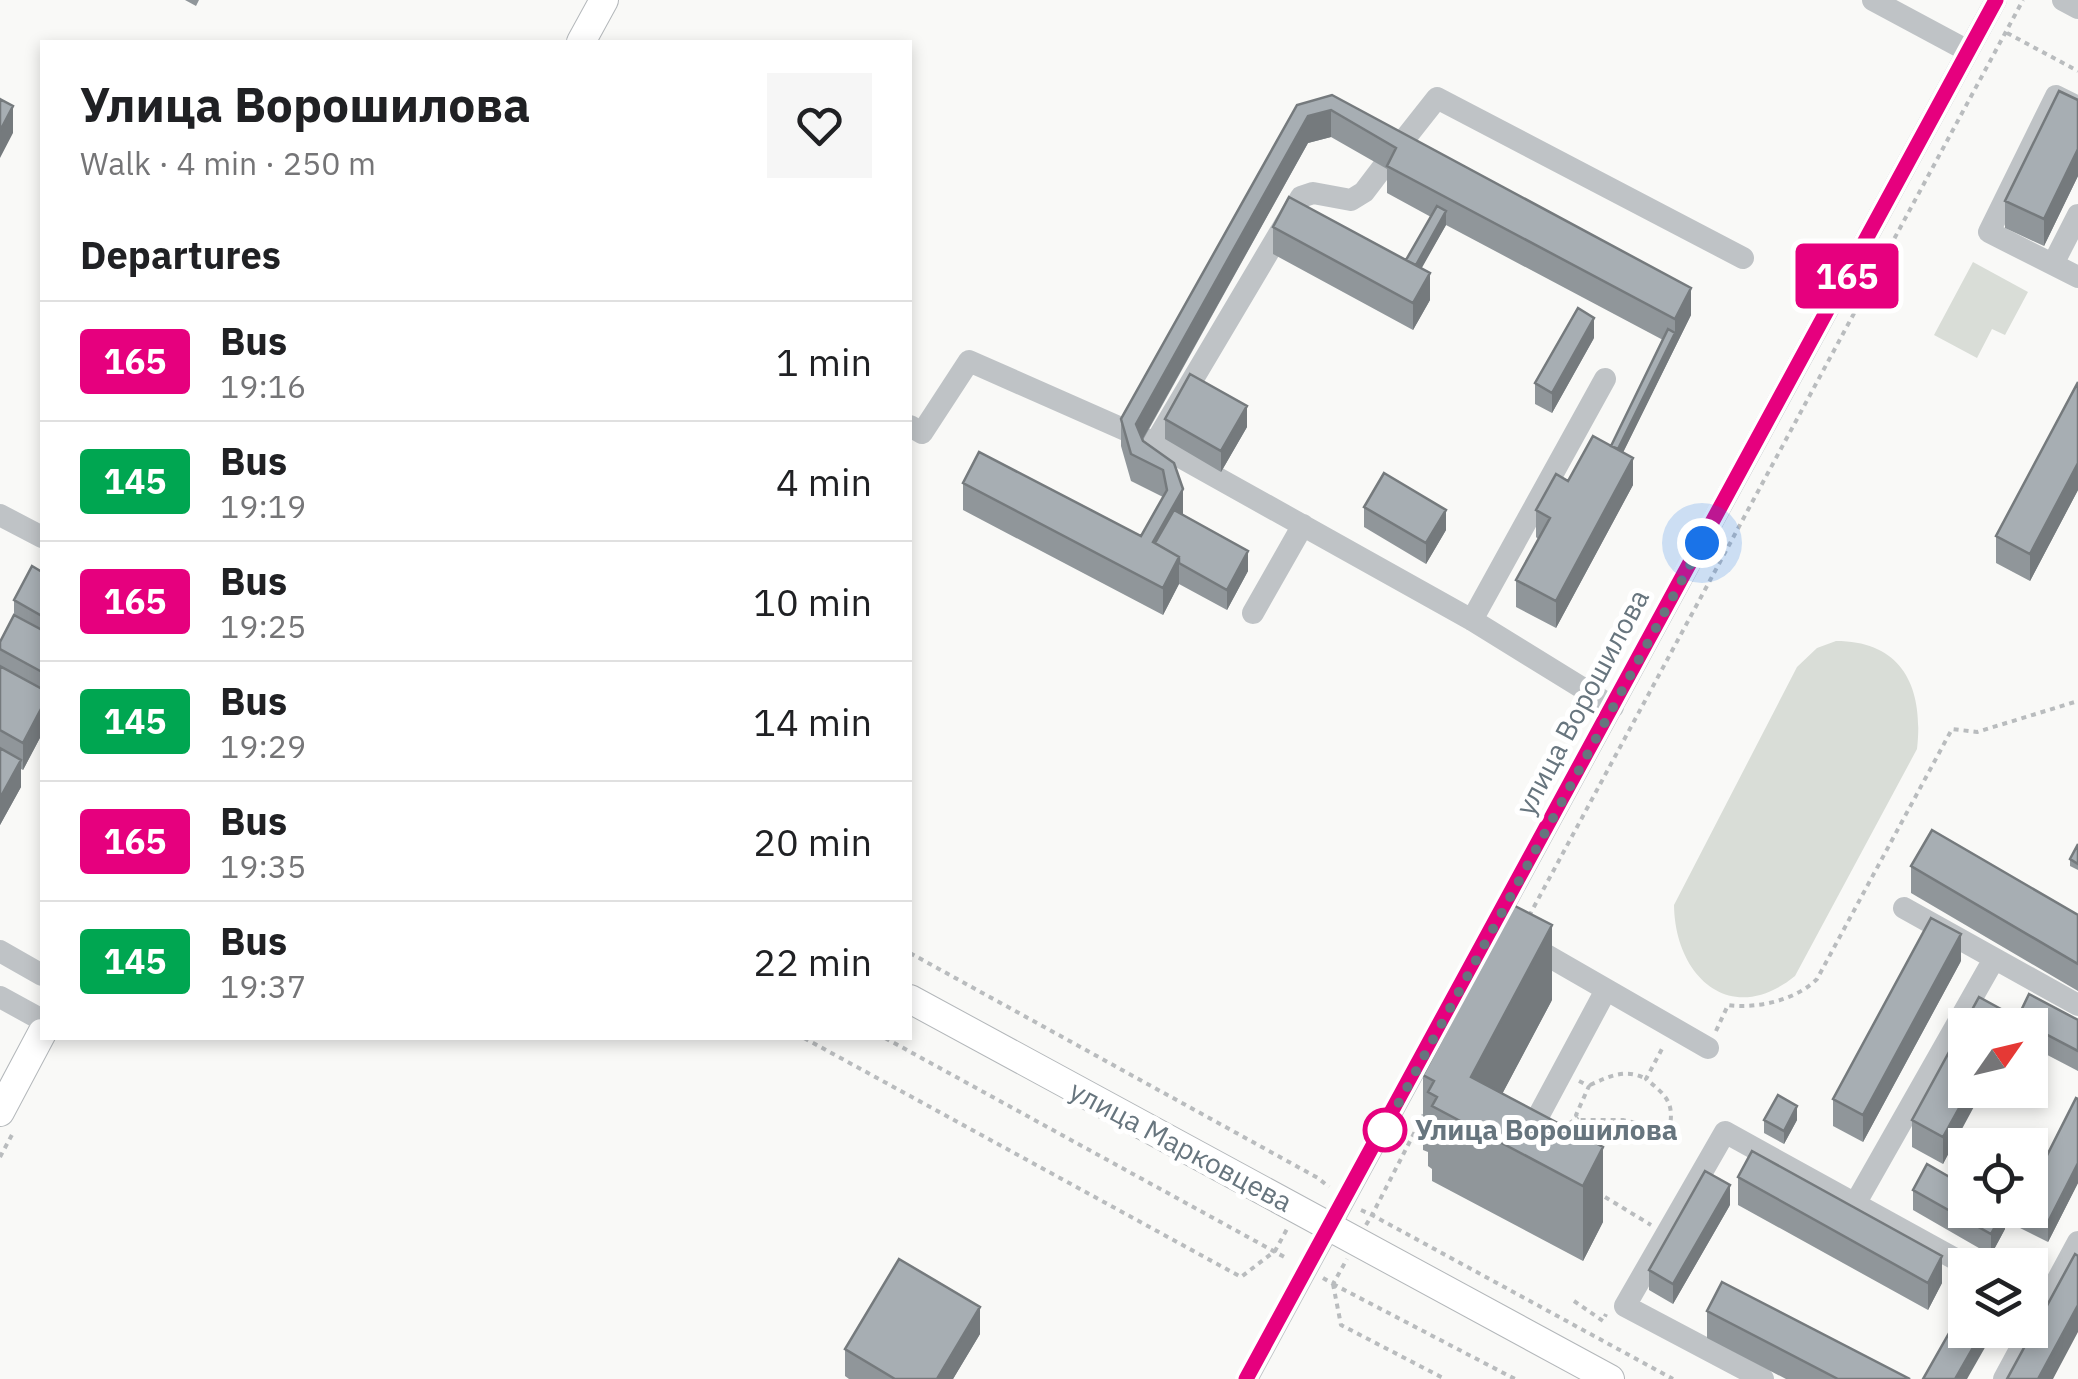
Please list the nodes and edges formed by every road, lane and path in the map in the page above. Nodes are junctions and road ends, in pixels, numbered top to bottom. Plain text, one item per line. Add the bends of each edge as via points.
1 (604, 0) edge
2 (1873, 0) edge
3 (1996, 0) edge
4 (2022, 0) edge
5 (2064, 0) edge
6 (2078, 8) edge
7 (2005, 32) junction
8 (581, 40) edge
9 (1968, 52) junction
10 (2078, 71) edge
11 (2078, 106) edge
12 (2078, 215) edge
13 (1743, 258) dead end
14 (2053, 264) junction
15 (2078, 276) edge
16 (1605, 380) dead end
17 (912, 427) edge
18 (1155, 443) junction
19 (0, 515) edge
20 (1302, 525) junction
21 (40, 536) edge
22 (1253, 614) dead end
23 (1472, 620) junction
24 (2078, 701) edge
25 (1613, 708) junction
26 (1904, 908) dead end
27 (1495, 926) junction
28 (1517, 938) junction
29 (0, 951) edge
30 (912, 954) edge
31 (1994, 959) junction
32 (40, 973) edge
33 (1606, 990) junction
34 (0, 996) edge
35 (912, 1000) edge
36 (2078, 1005) edge
37 (40, 1019) edge
38 (1673, 1028) junction
39 (40, 1037) edge
40 (808, 1040) edge
41 (889, 1040) edge
42 (1708, 1048) joint
43 (1561, 1073) junction
44 (1646, 1080) junction
45 (1588, 1086) junction
46 (1426, 1111) edge
47 (0, 1112) edge
48 (1578, 1118) junction
49 (1623, 1120) junction
50 (1585, 1153) edge
51 (1536, 1159) joint
52 (1604, 1197) edge
53 (1346, 1201) junction
54 (1856, 1204) junction
55 (1372, 1215) junction
56 (1652, 1225) dead end
57 (1331, 1228) junction
58 (1356, 1242) junction
59 (2078, 1242) edge
60 (1274, 1252) junction
61 (1948, 1255) edge
62 (1307, 1270) junction
63 (1334, 1284) junction
64 (2048, 1286) edge
65 (1574, 1302) dead end
66 (1611, 1305) dead end
67 (2017, 1348) edge
68 (1246, 1379) edge
69 (1445, 1379) edge
70 (1515, 1379) edge
71 (1610, 1379) edge
72 (1673, 1379) edge
73 (1763, 1379) edge
74 (2004, 1379) edge

1 - 8 main road
2 - 9 street
3 - 9 street, улица Ворошилова
4 - 7 path
5 - 6 street
7 - 10 path
7 - 28 path
9 - 25 street, улица Ворошилова
11 - 14 street via 2056,96 1989,232
12 - 14 street
13 - 18 street via 1437,98 1364,192 1351,200 1301,197
14 - 15 street
16 - 23 street
17 - 18 street via 922,434 968,361
18 - 20 street
19 - 21 street
20 - 22 street
20 - 23 street
23 - 25 street
24 - 42 path via 1976,732 1952,728 1817,979 1775,1001 1728,1005
25 - 27 street, улица Ворошилова
26 - 31 street
27 - 28 street
27 - 53 street, улица Ворошилова
28 - 33 street
29 - 32 street
30 - 53 path via 1318,1178
31 - 36 street
31 - 54 street
33 - 38 street
33 - 43 street
34 - 37 street
35 - 57 main road, улица Марковцева
38 - 42 street
38 - 44 path
39 - 47 main road
40 - 60 path via 1241,1278
41 - 60 path
43 - 45 path
43 - 51 street via 1520,1150
44 - 45 path via 1616,1073
44 - 49 path via 1665,1095 1673,1113 1668,1131
45 - 48 path
46 - 55 path
48 - 49 path
48 - 51 path
49 - 50 path via 1613,1136
52 - 56 path
53 - 55 path
53 - 57 street, улица Ворошилова
54 - 61 street
54 - 73 street via 1725,1132 1625,1306
55 - 58 path
55 - 72 path
57 - 58 main road, улица Марковцева
57 - 62 street, улица Ворошилова
58 - 63 path
58 - 71 main road, улица Марковцева
59 - 64 street
60 - 62 path
62 - 63 path
62 - 68 street, улица Ворошилова
63 - 69 path via 1342,1325
63 - 70 path
65 - 66 path via 1602,1321
67 - 74 street

